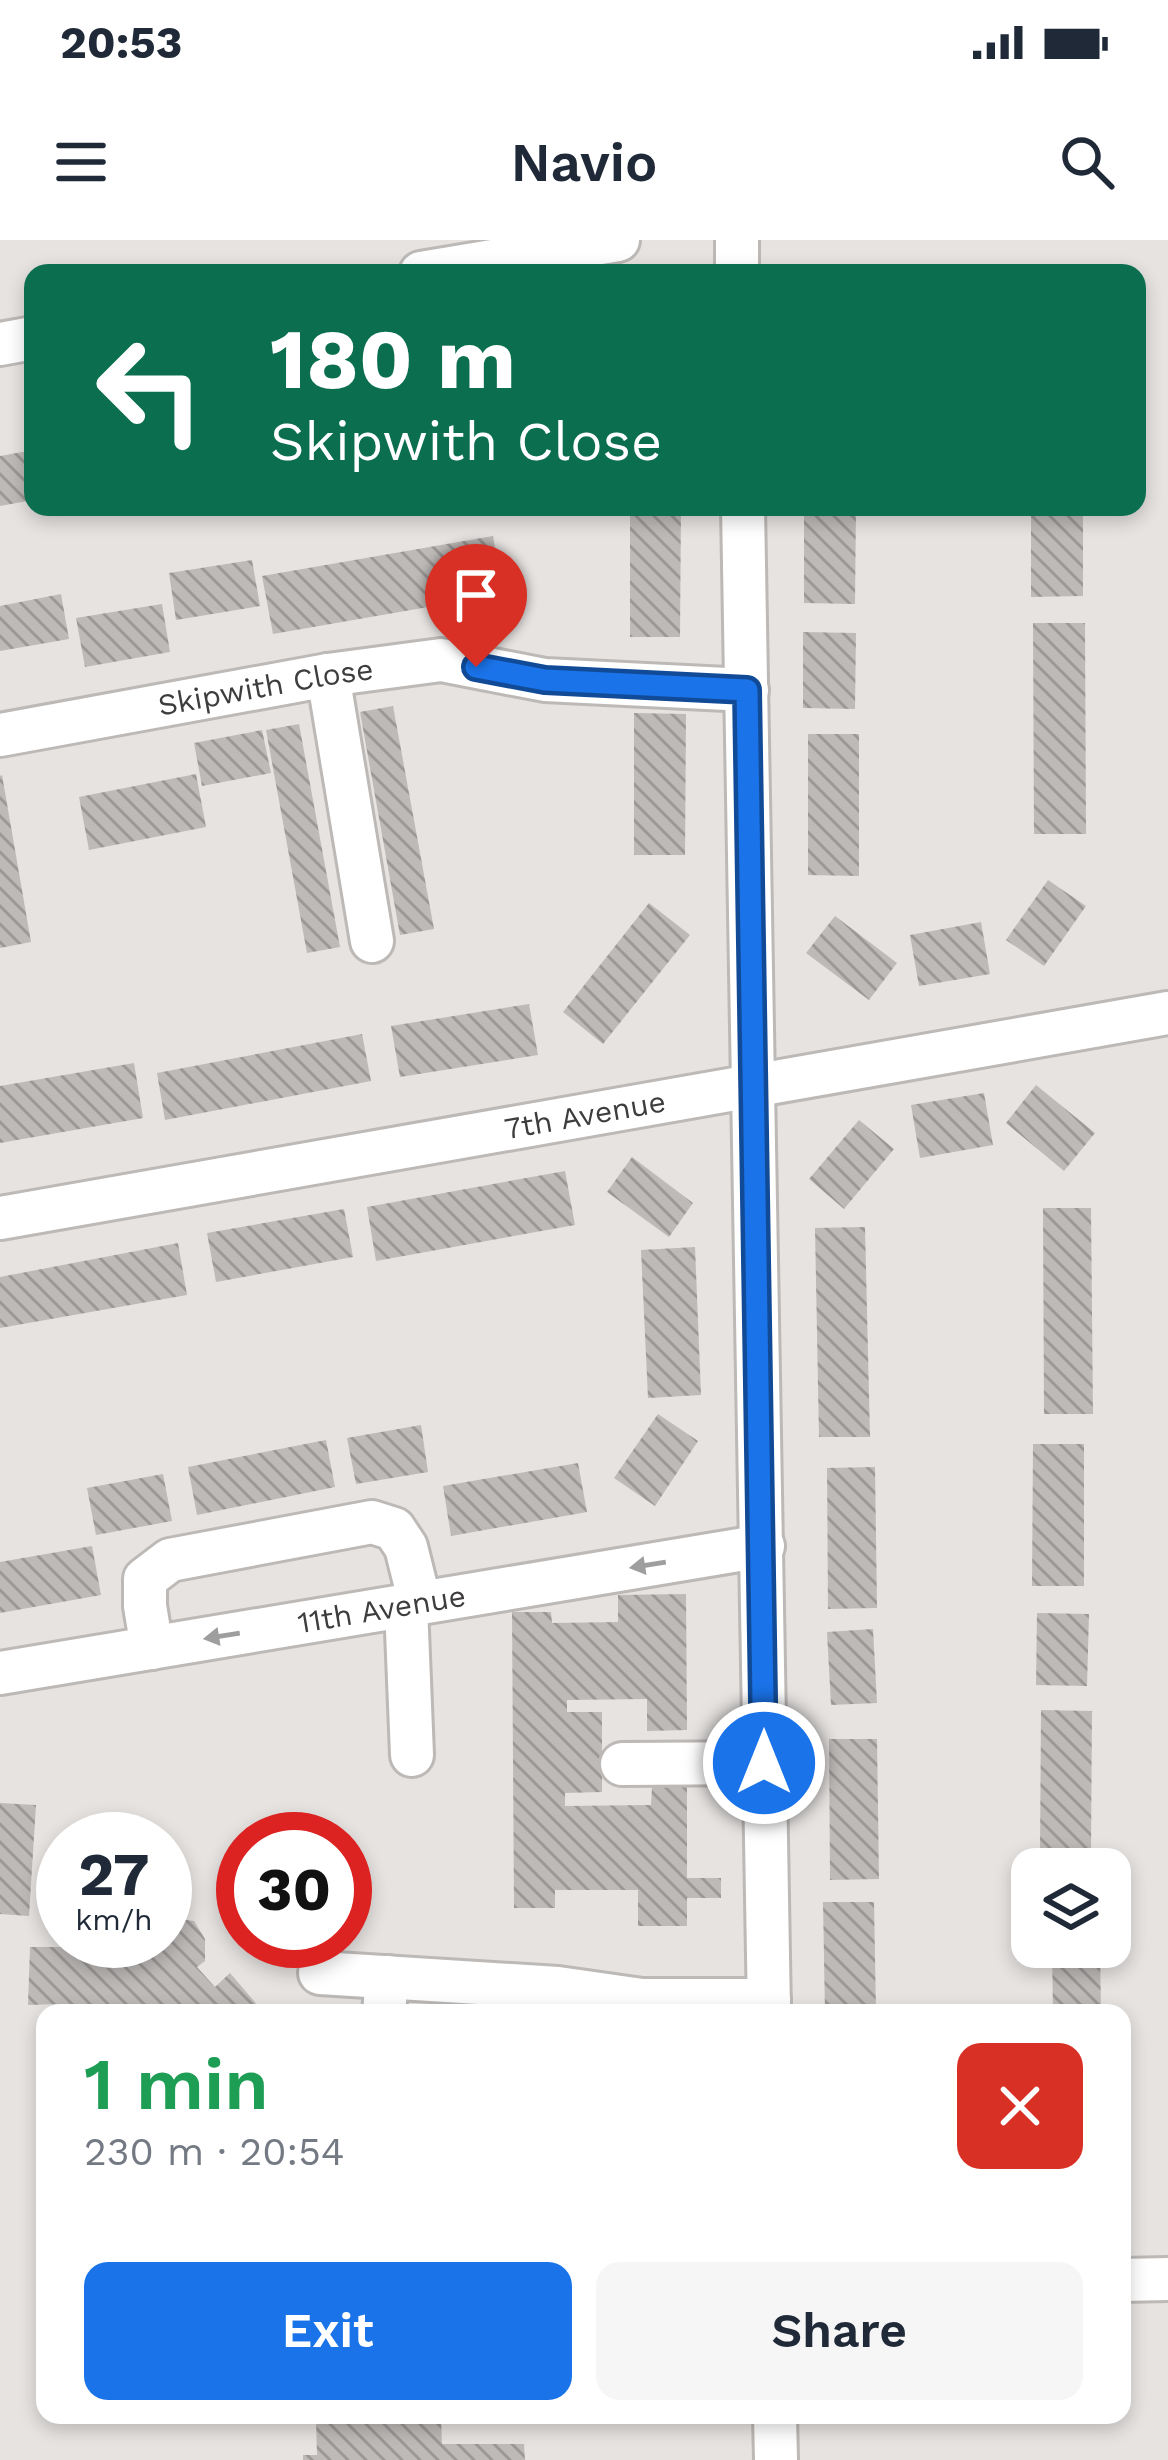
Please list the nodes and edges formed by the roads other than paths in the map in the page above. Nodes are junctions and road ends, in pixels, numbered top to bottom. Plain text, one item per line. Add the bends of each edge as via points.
1 (618, 240) edge
2 (475, 264) edge
3 (743, 516) edge
4 (328, 675) junction
5 (747, 690) junction
6 (0, 735) edge
7 (372, 941) dead end
8 (1168, 1012) edge
9 (755, 1086) junction
10 (0, 1218) edge
11 (763, 1546) junction
12 (413, 1604) junction
13 (152, 1648) junction
14 (0, 1673) edge
15 (412, 1755) dead end
16 (764, 1763) junction
17 (622, 1764) dead end
18 (320, 1973) dead end
19 (386, 1995) edge
20 (727, 2004) edge
21 (769, 2004) edge
22 (1168, 2279) edge
23 (1131, 2280) edge
24 (775, 2424) edge
25 (776, 2460) edge

1 - 2 street
3 - 5 street
4 - 5 street, Skipwith Close via 441,660 545,680
4 - 6 street, Skipwith Close
4 - 7 street
5 - 9 street
8 - 9 street, 7th Avenue
9 - 10 street, 7th Avenue
9 - 11 street
11 -> 12 street, 11th Avenue
11 - 16 street
12 -> 13 street, 11th Avenue
12 - 13 street via 406,1547 394,1529 372,1522 170,1560 145,1579
12 - 15 street
13 - 14 street, 11th Avenue
16 - 17 street
16 - 21 street
18 - 19 street
19 - 20 street via 558,1988
22 - 23 street
24 - 25 street

